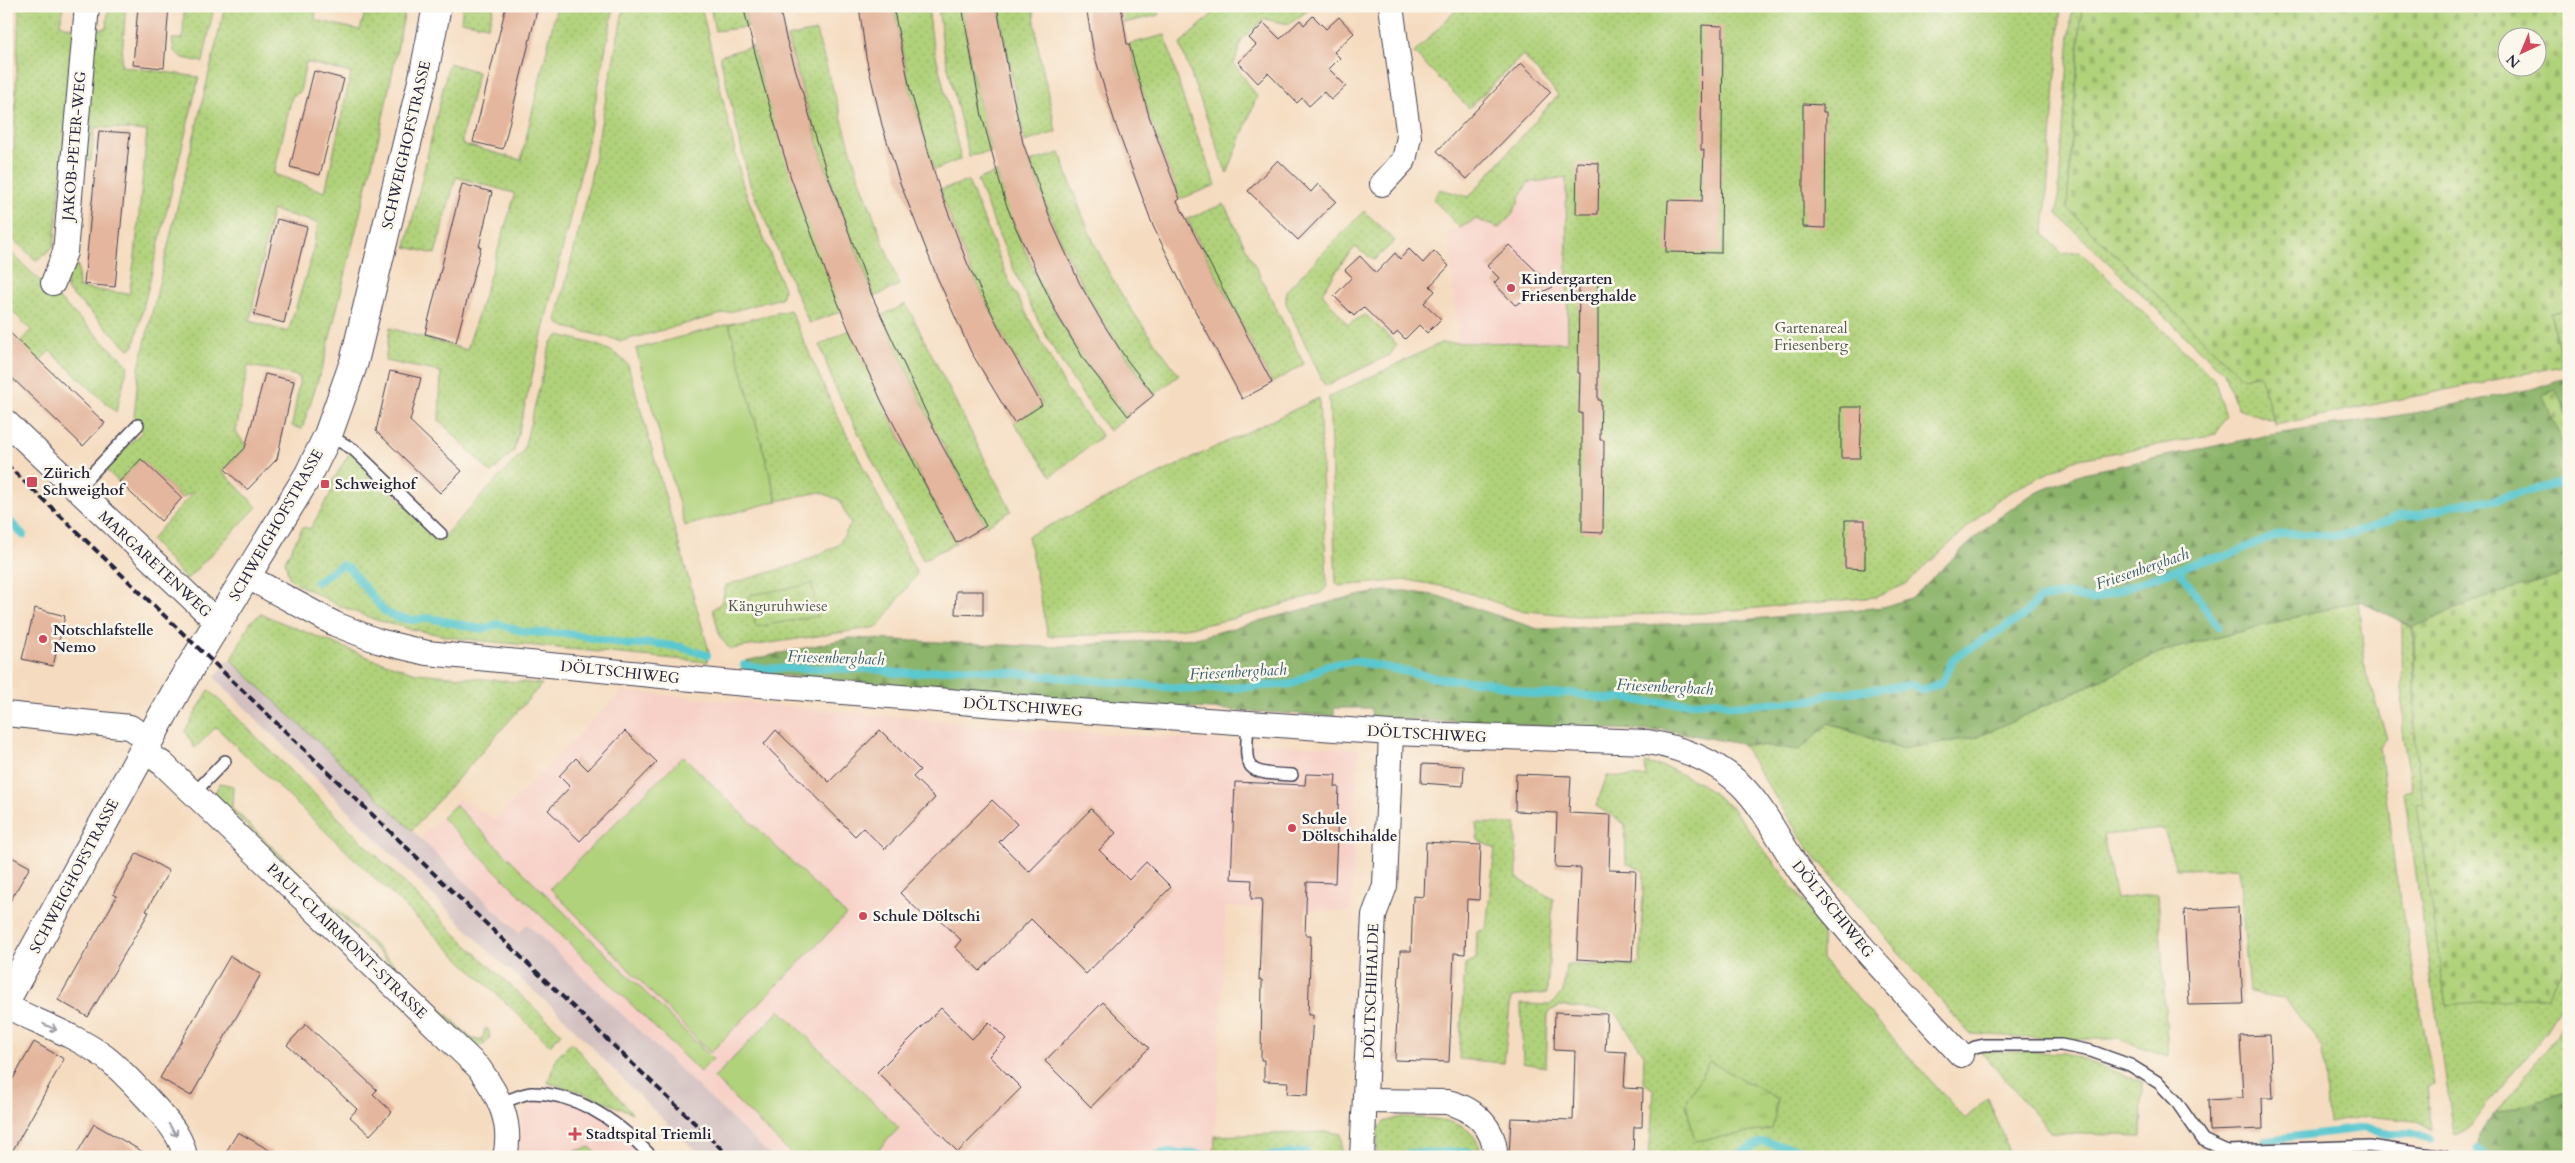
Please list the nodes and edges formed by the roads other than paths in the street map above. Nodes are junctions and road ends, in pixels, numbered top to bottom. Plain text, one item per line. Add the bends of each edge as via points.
1 (87, 6) edge
2 (437, 6) edge
3 (1392, 6) edge
4 (1382, 184) dead end
5 (53, 283) dead end
6 (6, 422) edge
7 (138, 425) dead end
8 (328, 435) junction
9 (76, 490) junction
10 (441, 534) dead end
11 (246, 576) junction
12 (218, 623) junction
13 (6, 714) edge
14 (1248, 723) junction
15 (1391, 733) junction
16 (146, 745) junction
17 (225, 761) dead end
18 (1292, 775) dead end
19 (193, 794) junction
20 (6, 1000) edge
21 (6, 1006) edge
22 (1961, 1055) joint
23 (1366, 1101) junction
24 (502, 1103) junction
25 (186, 1157) edge
26 (505, 1157) edge
27 (652, 1157) edge
28 (1362, 1157) edge
29 (1495, 1157) edge
30 (2445, 1157) edge

1 - 5 street, JAKOB-PETER-WEG via 65,252
2 - 8 main road, SCHWEIGHOFSTRASSE via 422,82 354,362
3 - 4 street via 1409,137 1404,160
6 - 9 street, MARGARETENWEG
7 - 9 lane
8 - 10 lane via 353,449
8 - 11 main road, SCHWEIGHOFSTRASSE via 309,474
9 - 12 street, MARGARETENWEG
11 - 12 main road, SCHWEIGHOFSTRASSE
11 - 14 street, DÖLTSCHIWEG via 335,624 378,642 427,653 732,683
12 - 16 main road, SCHWEIGHOFSTRASSE
13 - 16 street via 130,727
14 - 15 street, DÖLTSCHIWEG
14 - 18 lane via 1247,760 1252,770
15 - 22 street, DÖLTSCHIWEG via 1648,742 1686,750 1706,760 1741,785 1755,801 1804,876 1833,913
15 - 23 street, DÖLTSCHIHALDE via 1385,886 1374,915
16 - 19 street, PAUL-CLAIRMONT-STRASSE
16 - 20 main road, SCHWEIGHOFSTRASSE
17 - 19 lane
19 - 24 street, PAUL-CLAIRMONT-STRASSE via 464,1052
21 -> 25 street via 74,1038 104,1057 134,1083 166,1120 183,1144
22 - 30 lane, DÖLTSCHIWEG via 1984,1045 2061,1045 2091,1051 2130,1065 2159,1083 2203,1140 2227,1151 2369,1146
23 - 28 street, DÖLTSCHIHALDE
23 - 29 street via 1458,1104 1487,1126 1496,1146
24 - 26 street, PAUL-CLAIRMONT-STRASSE via 508,1129
24 - 27 lane via 530,1093 582,1104 604,1114

